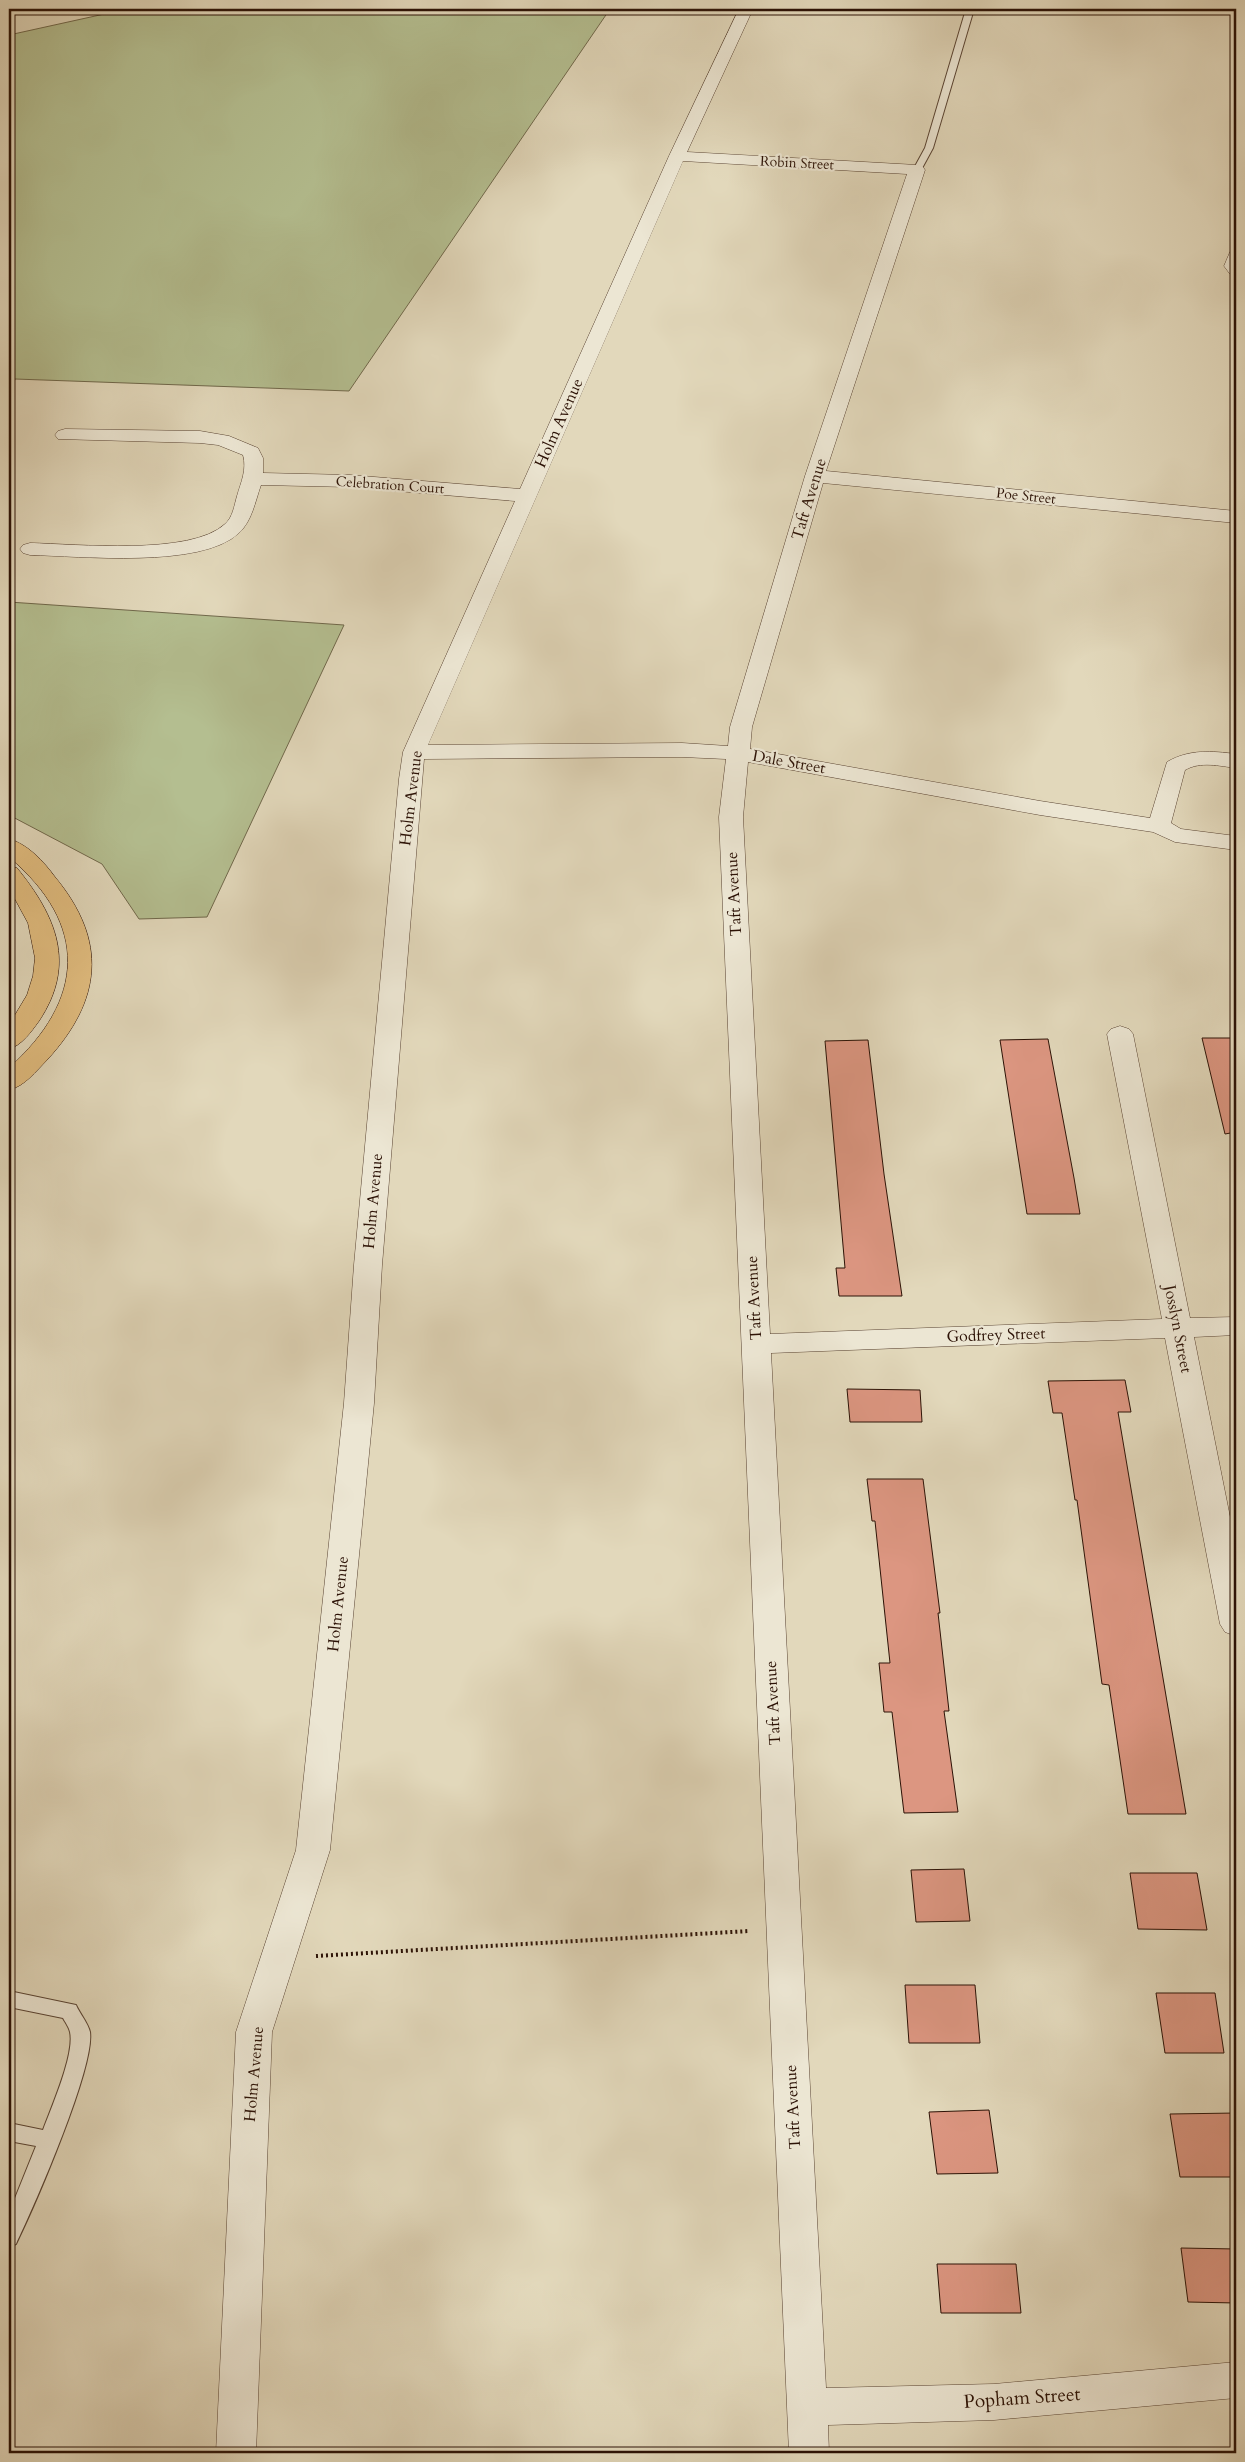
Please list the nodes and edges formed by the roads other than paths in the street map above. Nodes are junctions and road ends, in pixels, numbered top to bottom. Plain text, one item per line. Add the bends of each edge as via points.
1 (746, 9) edge
2 (970, 9) edge
3 (677, 156) junction
4 (917, 170) junction
5 (1236, 256) edge
6 (1236, 270) edge
7 (65, 435) dead end
8 (815, 476) junction
9 (252, 479) junction
10 (527, 496) junction
11 (1236, 517) edge
12 (30, 549) dead end
13 (414, 752) junction
14 (737, 753) junction
15 (1236, 762) edge
16 (1158, 826) junction
17 (1236, 843) edge
18 (9, 846) edge
19 (9, 873) edge
20 (1120, 1034) dead end
21 (9, 1041) edge
22 (9, 1082) edge
23 (1236, 1326) edge
24 (1178, 1328) junction
25 (756, 1344) junction
26 (1236, 1624) edge
27 (9, 1999) edge
28 (9, 2132) edge
29 (49, 2140) junction
30 (9, 2238) edge
31 (1236, 2380) edge
32 (807, 2407) junction
33 (236, 2453) edge
34 (809, 2453) edge

1 - 3 street, Holm Avenue
2 - 4 lane via 930,148
3 - 4 street, Robin Street
3 - 10 street, Holm Avenue
4 - 8 street, Taft Avenue
5 - 6 street via 1233,266
7 - 9 street via 222,440 251,452 255,461
8 - 11 street, Poe Street
8 - 14 street, Taft Avenue via 748,699
9 - 10 street, Celebration Court via 350,481
9 - 12 street via 239,520 229,532 210,542 162,551
10 - 13 street, Holm Avenue
13 - 14 street, Dale Street via 682,750
13 - 33 street, Holm Avenue via 368,1265 359,1403 313,1850 254,2032
14 - 16 street, Dale Street
14 - 25 street, Taft Avenue via 731,817
15 - 16 street via 1198,759 1175,767
16 - 17 street, Dale Street via 1174,835
18 - 22 highway via 45,876 69,913 78,933 82,954 76,997 66,1019 31,1063
19 - 21 highway via 35,909 44,928 48,949 40,992 30,1014
20 - 24 street, Josslyn Street
23 - 24 street, Godfrey Street
24 - 25 street, Godfrey Street
24 - 26 street, Josslyn Street
25 - 32 street, Taft Avenue
27 - 29 lane via 69,2011 80,2032 79,2055
28 - 29 lane
29 - 30 lane
31 - 32 street, Popham Street via 994,2402
32 - 34 street, Taft Avenue

